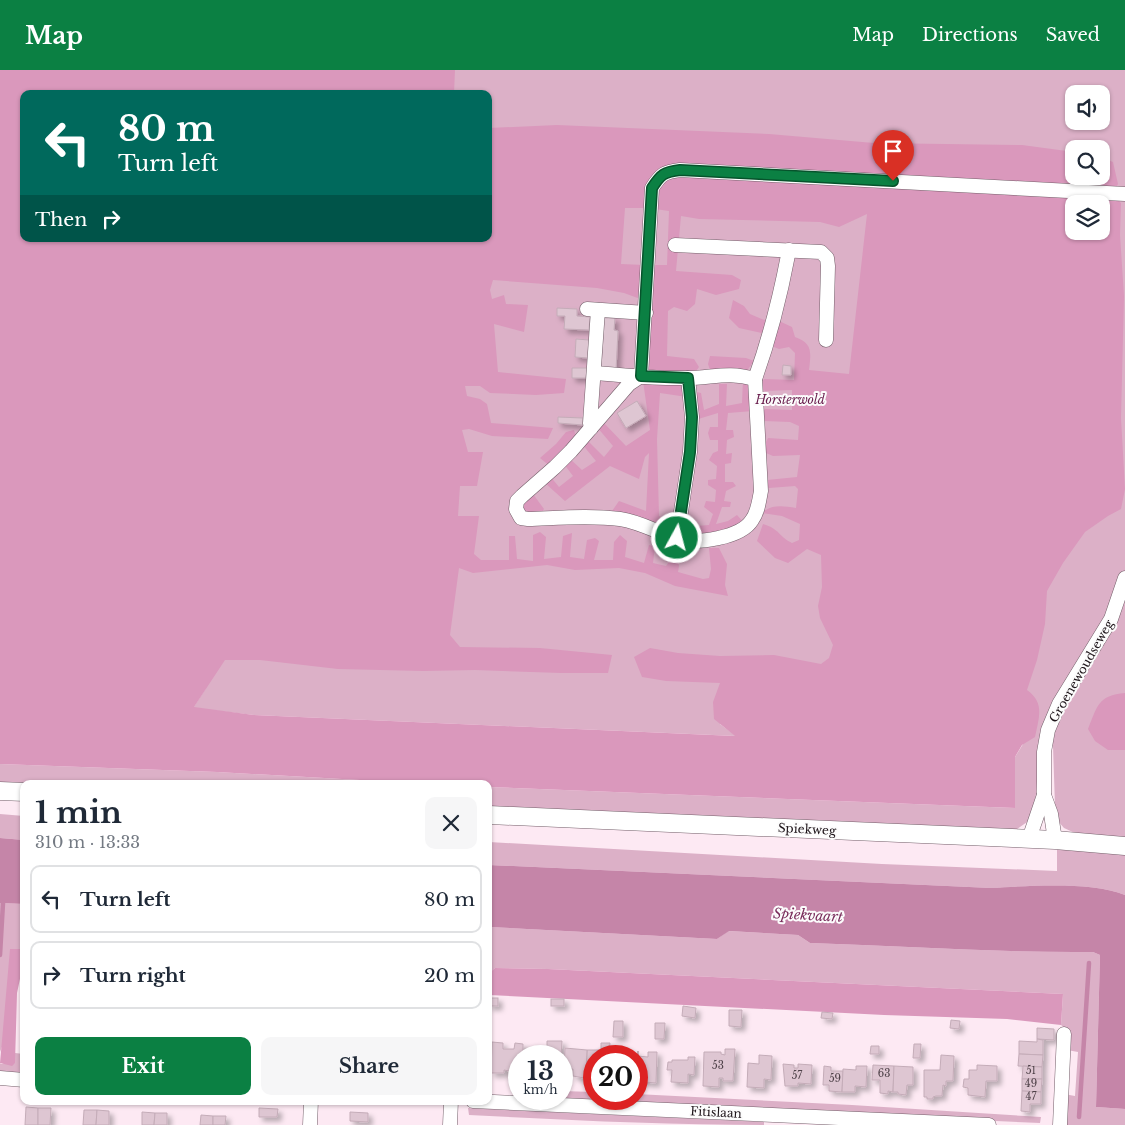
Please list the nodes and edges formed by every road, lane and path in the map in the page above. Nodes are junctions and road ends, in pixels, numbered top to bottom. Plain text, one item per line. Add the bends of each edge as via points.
1 (1125, 194) edge
2 (675, 245) dead end
3 (789, 250) junction
4 (646, 313) junction
5 (826, 340) dead end
6 (594, 373) junction
7 (641, 376) junction
8 (688, 378) junction
9 (754, 379) junction
10 (591, 428) junction
11 (677, 538) junction
12 (1125, 578) edge
13 (0, 791) edge
14 (20, 792) edge
15 (1044, 795) junction
16 (492, 815) edge
17 (1029, 839) junction
18 (1055, 840) junction
19 (1125, 846) edge
20 (1064, 1034) dead end
21 (0, 1078) edge
22 (20, 1080) edge
23 (492, 1102) edge
24 (311, 1105) edge
25 (451, 1105) edge
26 (783, 1120) edge
27 (924, 1124) edge
28 (310, 1125) edge
29 (450, 1125) edge
30 (989, 1125) edge
31 (1060, 1125) edge

1 - 4 street via 670,171 660,176 652,188
2 - 3 street
3 - 5 street via 821,252 827,258
3 - 9 street via 772,325
4 - 6 street via 593,310
4 - 7 street
6 - 7 street
6 - 10 street
7 - 8 street
7 - 10 street via 629,384
8 - 9 street via 738,374
8 - 11 street via 692,417
9 - 11 street via 761,491 753,520 746,528 716,538 695,541
10 - 11 street via 517,501 517,514 528,519 609,518 633,522
12 - 15 street, Groenewoudseweg via 1111,619 1059,704 1048,730 1044,752
13 - 14 main road
15 - 17 street, Groenewoudseweg
15 - 18 street, Groenewoudseweg
16 - 17 main road, Spiekweg
17 - 18 main road, Spiekweg
18 - 19 main road, Spiekweg
20 - 31 street
21 - 22 street
23 - 26 street, Fitislaan
24 - 28 street
25 - 29 street
26 - 27 street, Fitislaan
27 - 30 street, Fitislaan

